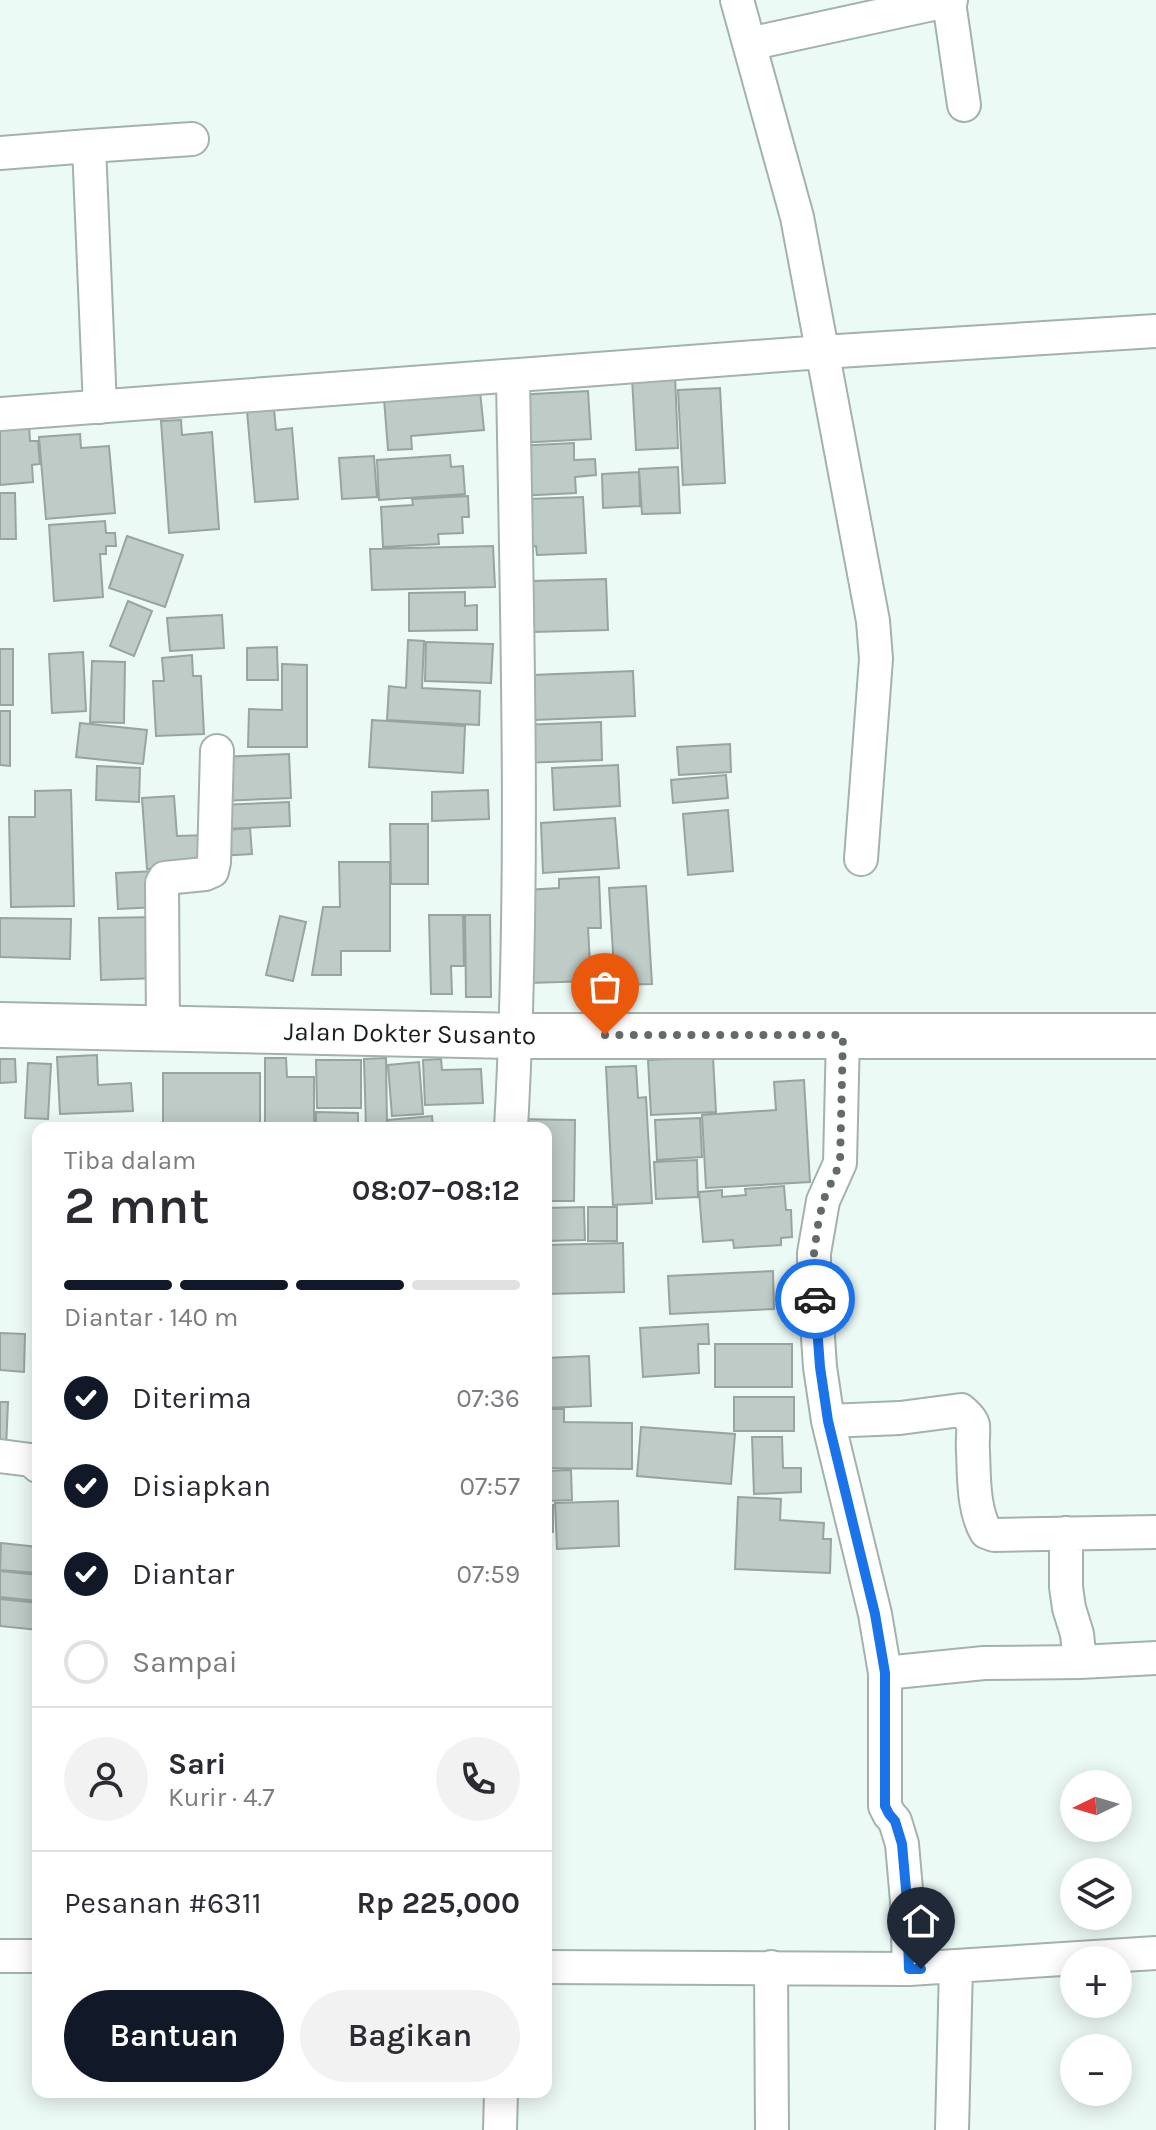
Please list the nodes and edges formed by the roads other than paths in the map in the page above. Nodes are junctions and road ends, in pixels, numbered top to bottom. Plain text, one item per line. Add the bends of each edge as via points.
1 (737, 0) edge
2 (950, 1) edge
3 (749, 44) junction
4 (964, 105) dead end
5 (192, 139) dead end
6 (89, 146) junction
7 (0, 153) edge
8 (1156, 331) edge
9 (822, 352) junction
10 (513, 377) junction
11 (100, 407) junction
12 (0, 414) edge
13 (217, 751) dead end
14 (861, 859) dead end
15 (0, 1025) edge
16 (163, 1028) junction
17 (843, 1035) junction
18 (516, 1036) junction
19 (1156, 1036) edge
20 (511, 1122) edge
21 (828, 1421) junction
22 (0, 1456) edge
23 (32, 1461) edge
24 (1156, 1532) edge
25 (1066, 1533) junction
26 (1156, 1658) edge
27 (1080, 1662) junction
28 (885, 1673) junction
29 (1156, 1953) edge
30 (0, 1956) edge
31 (32, 1956) edge
32 (956, 1966) junction
33 (552, 1967) edge
34 (771, 1967) junction
35 (909, 1969) junction
36 (501, 2098) edge
37 (500, 2130) edge
38 (772, 2130) edge
39 (952, 2130) edge

1 - 3 street
2 - 3 street
2 - 4 street
3 - 9 street via 797,217
5 - 6 street
6 - 7 street
6 - 11 street
8 - 9 street
9 - 10 street
9 - 14 street via 876,659
10 - 11 street
10 - 18 street via 519,707
11 - 12 street
13 - 16 street via 212,871 165,878 162,883
15 - 16 main road, Jalan Dokter Susanto
16 - 18 main road, Jalan Dokter Susanto
17 - 18 main road, Jalan Dokter Susanto
17 - 19 main road, Jalan Dokter Susanto
17 - 21 street via 840,1163 823,1201 814,1253
18 - 20 street
21 - 25 street via 961,1410 973,1426 978,1507 986,1532
21 - 28 street
22 - 23 street
24 - 25 street
25 - 27 street via 1066,1587
26 - 27 street
27 - 28 street via 984,1663
28 - 35 street via 885,1806 902,1844
29 - 32 street
30 - 31 street
32 - 35 street
32 - 39 street
33 - 34 street
34 - 35 street
34 - 38 street
36 - 37 street

